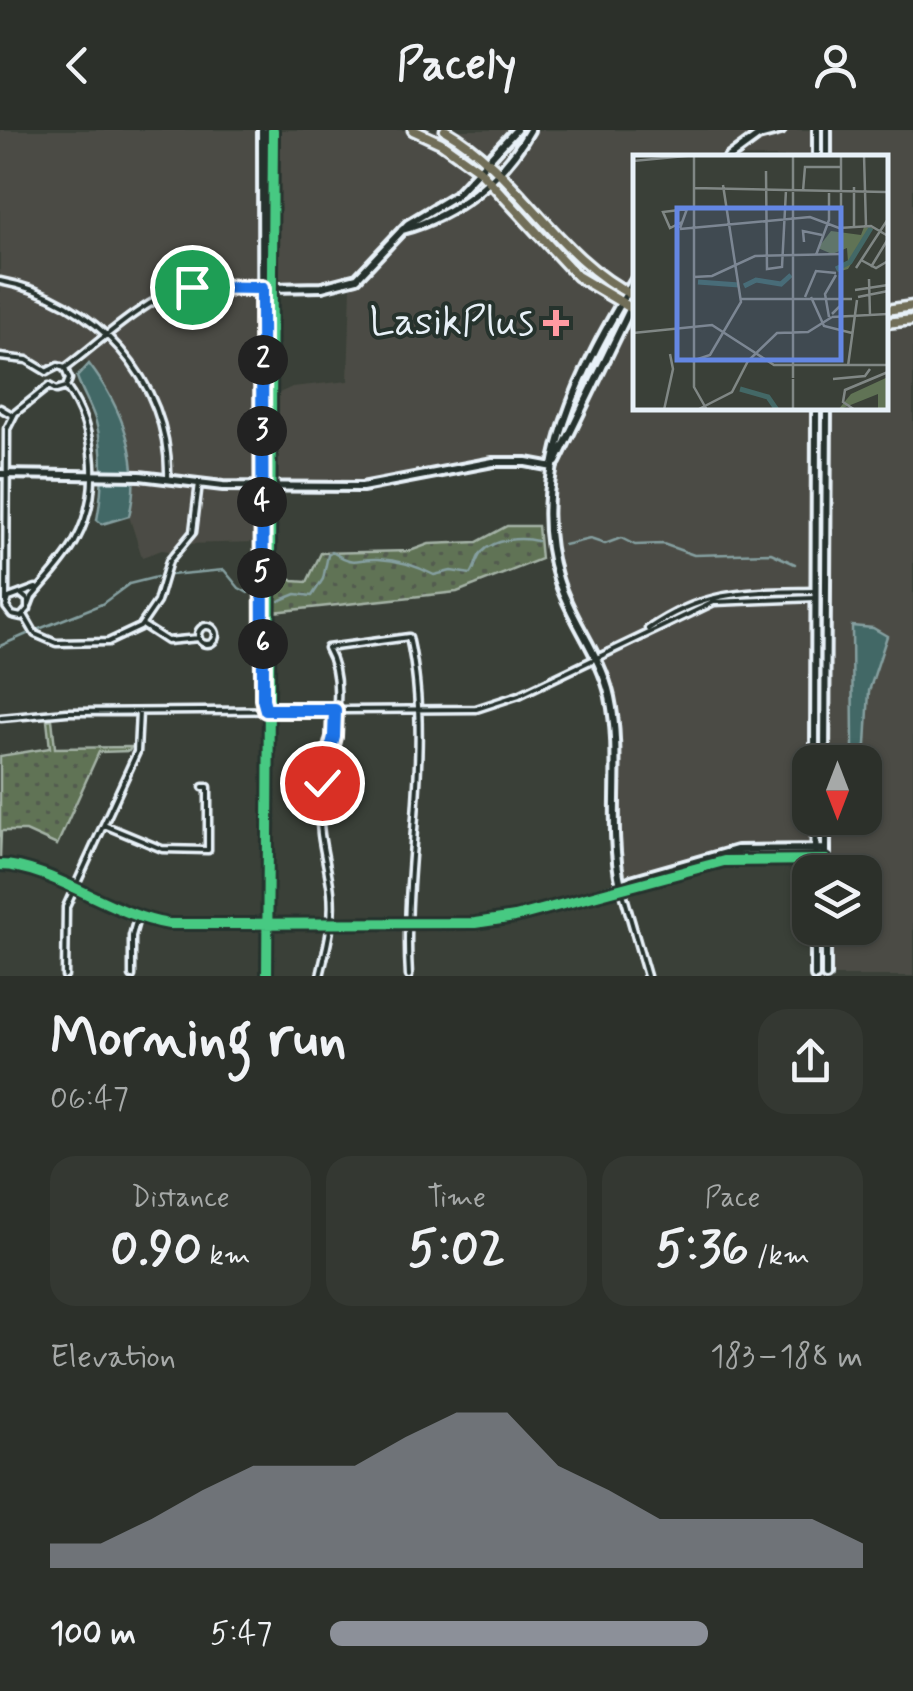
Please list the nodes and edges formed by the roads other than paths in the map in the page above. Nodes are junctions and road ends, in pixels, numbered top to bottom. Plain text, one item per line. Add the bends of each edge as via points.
1 (262, 130) edge
2 (273, 130) edge
3 (413, 130) edge
4 (445, 130) edge
5 (516, 130) edge
6 (530, 130) edge
7 (781, 130) edge
8 (732, 155) edge
9 (488, 160) junction
10 (479, 170) junction
11 (499, 170) junction
12 (489, 180) junction
13 (400, 230) junction
14 (0, 280) edge
15 (266, 288) junction
16 (633, 296) edge
17 (913, 306) edge
18 (629, 308) edge
19 (888, 310) edge
20 (913, 320) edge
21 (888, 323) edge
22 (107, 336) junction
23 (0, 357) edge
24 (65, 368) junction
25 (47, 372) junction
26 (49, 386) junction
27 (66, 386) junction
28 (0, 408) edge
29 (816, 410) edge
30 (827, 410) edge
31 (12, 416) junction
32 (553, 467) junction
33 (4, 474) edge
34 (95, 475) junction
35 (168, 478) junction
36 (199, 482) junction
37 (266, 486) junction
38 (0, 544) edge
39 (7, 544) junction
40 (7, 580) junction
41 (40, 586) junction
42 (19, 594) junction
43 (816, 594) junction
44 (6, 603) junction
45 (29, 605) junction
46 (24, 615) junction
47 (142, 624) junction
48 (198, 638) dead end
49 (594, 657) junction
50 (266, 708) junction
51 (335, 710) junction
52 (417, 710) junction
53 (139, 712) junction
54 (1, 718) edge
55 (815, 745) edge
56 (826, 745) edge
57 (202, 787) dead end
58 (104, 825) junction
59 (816, 835) edge
60 (826, 835) edge
61 (816, 849) junction
62 (826, 849) junction
63 (816, 855) edge
64 (826, 855) edge
65 (792, 860) edge
66 (0, 865) edge
67 (621, 886) junction
68 (73, 890) junction
69 (137, 918) junction
70 (332, 922) junction
71 (408, 922) junction
72 (266, 923) junction
73 (815, 945) edge
74 (826, 945) edge
75 (65, 976) edge
76 (132, 976) edge
77 (267, 976) edge
78 (320, 976) edge
79 (408, 976) edge
80 (647, 976) edge
81 (815, 976) edge
82 (826, 976) edge

1 - 15 street
2 - 15 street
3 - 10 main road
4 - 9 main road
5 - 9 street
6 - 11 street
7 - 8 street via 758,136
9 - 10 street
9 - 11 main road
10 - 12 main road
10 - 13 street via 456,195
11 - 12 street
11 - 16 main road via 563,245
12 - 13 street via 445,215
12 - 18 main road via 566,266
13 - 15 street via 346,283
14 - 22 street via 64,304
15 - 22 street via 183,288
15 - 37 street
16 - 18 street
17 - 19 main road
18 - 32 street via 566,413
20 - 21 main road
22 - 24 street
22 - 35 street via 157,406
23 - 25 street via 33,362
24 - 25 street
24 - 27 street
25 - 26 street
26 - 27 street
26 - 31 street
27 - 34 street
28 - 31 street
29 - 43 street
30 - 56 street
31 - 33 street
32 - 37 street via 501,462 383,485
32 - 49 street via 548,509 554,563
33 - 34 street
33 - 39 street
34 - 35 street
34 - 41 street via 80,532
35 - 36 street
36 - 37 street
36 - 47 street via 193,532 170,561
37 - 50 street
38 - 39 street
39 - 40 street
40 - 42 street
40 - 44 street
41 - 42 street
41 - 45 street
42 - 44 street
42 - 45 street
43 - 49 street via 714,596
43 - 55 street
44 - 46 street via 12,615
45 - 46 street
46 - 47 street via 35,634 56,643 108,642
47 - 48 street via 167,641
49 - 52 street via 498,704
49 - 67 street via 614,721 614,850
50 - 51 street
50 - 53 street
50 - 72 street
51 - 52 street
51 - 52 street via 327,648 409,637
51 - 70 street via 320,810
52 - 71 street
53 - 54 street
53 - 58 street via 138,747
57 - 58 street via 208,787 208,850 162,849
58 - 68 street
59 - 61 street
60 - 62 street
61 - 62 street
61 - 63 street
61 - 67 street via 737,850
62 - 64 street
65 - 67 street via 724,861
66 - 68 street via 20,866
67 - 71 street via 505,919
67 - 80 street
68 - 69 street
68 - 75 street via 64,914
69 - 72 street
69 - 76 street
70 - 71 street
70 - 72 street
70 - 78 street
71 - 79 street
72 - 77 street
73 - 81 street
74 - 82 street

